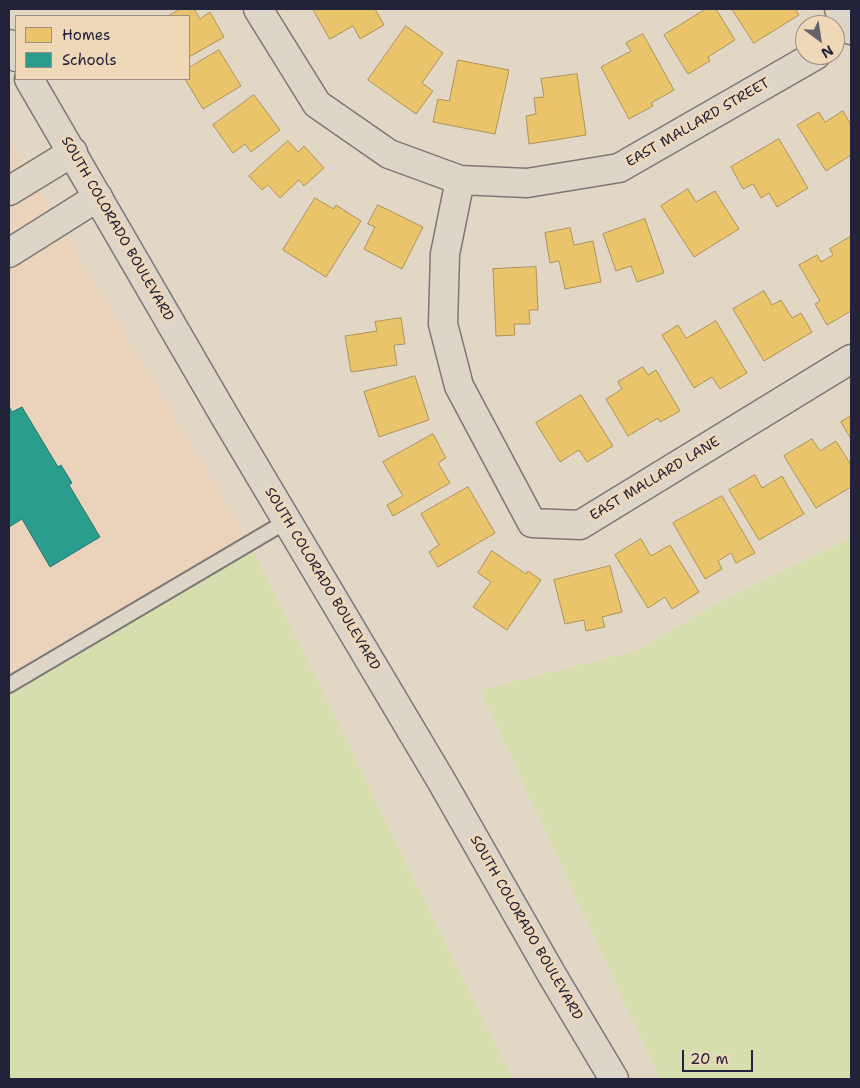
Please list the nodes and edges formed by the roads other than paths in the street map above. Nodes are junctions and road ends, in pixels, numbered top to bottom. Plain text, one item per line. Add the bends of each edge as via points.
1 (258, 9) edge
2 (839, 9) edge
3 (851, 30) edge
4 (798, 65) edge
5 (30, 80) edge
6 (72, 152) junction
7 (460, 180) junction
8 (9, 191) edge
9 (98, 197) junction
10 (9, 253) edge
11 (851, 359) edge
12 (287, 521) junction
13 (9, 685) edge
14 (614, 1079) edge

1 - 7 street, EAST MALLARD STREET via 317,104 389,154
2 - 3 street
4 - 7 street, EAST MALLARD STREET via 618,168 527,183
5 - 6 street, SOUTH COLORADO BOULEVARD
6 - 8 street
6 - 9 street, SOUTH COLORADO BOULEVARD
7 - 11 street, EAST MALLARD LANE via 445,254 443,324 459,386 532,522 580,525
9 - 10 street
9 - 12 street, SOUTH COLORADO BOULEVARD
12 - 13 lane
12 - 14 street, SOUTH COLORADO BOULEVARD via 433,765

